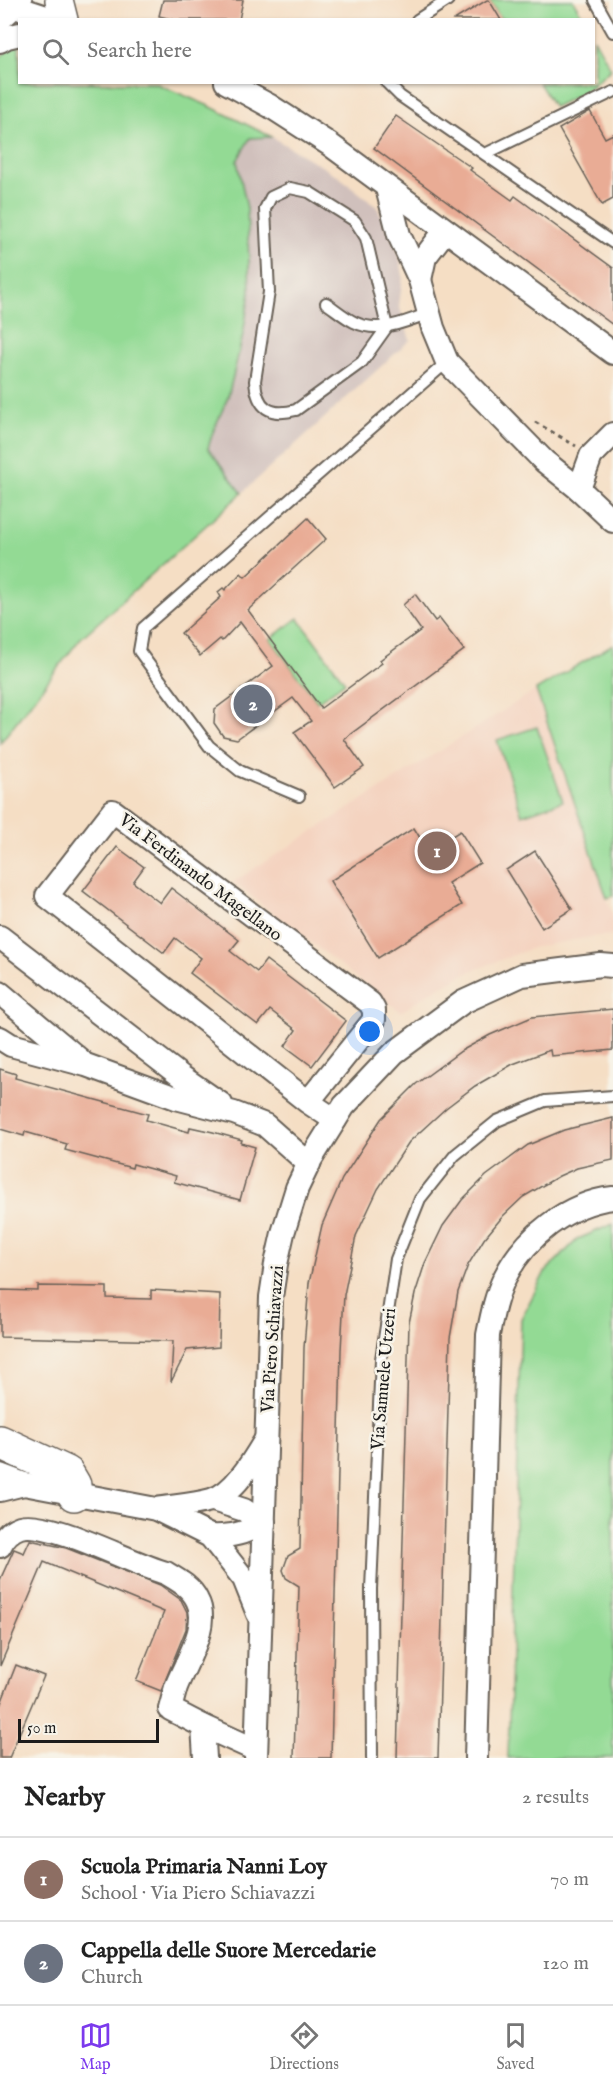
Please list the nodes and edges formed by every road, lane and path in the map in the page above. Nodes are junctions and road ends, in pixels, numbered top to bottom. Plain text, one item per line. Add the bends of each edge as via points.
1 (59, 0) edge
2 (448, 0) edge
3 (595, 0) edge
4 (7, 6) edge
5 (48, 18) edge
6 (64, 18) edge
7 (420, 18) edge
8 (613, 32) edge
9 (18, 34) edge
10 (0, 41) edge
11 (230, 84) edge
12 (388, 84) edge
13 (613, 92) edge
14 (485, 154) junction
15 (387, 188) junction
16 (444, 231) junction
17 (613, 243) edge
18 (420, 280) junction
19 (326, 303) dead end
20 (429, 313) junction
21 (387, 327) junction
22 (613, 354) edge
23 (447, 362) junction
24 (613, 434) edge
25 (579, 489) junction
26 (613, 521) edge
27 (299, 796) dead end
28 (0, 937) edge
29 (613, 966) edge
30 (0, 993) edge
31 (0, 1038) edge
32 (86, 1065) junction
33 (613, 1096) edge
34 (308, 1102) junction
35 (234, 1113) junction
36 (335, 1120) junction
37 (309, 1164) junction
38 (613, 1198) edge
39 (267, 1438) junction
40 (0, 1442) edge
41 (0, 1475) edge
42 (24, 1484) junction
43 (0, 1490) edge
44 (74, 1494) junction
45 (213, 1500) junction
46 (156, 1509) junction
47 (264, 1523) junction
48 (210, 1536) junction
49 (0, 1546) edge
50 (261, 1621) junction
51 (203, 1726) junction
52 (256, 1754) edge
53 (205, 1758) edge
54 (372, 1758) edge
55 (476, 1758) edge

1 - 6 street
2 - 7 lane
3 - 8 lane
4 - 5 street
9 - 10 street
11 - 15 street via 320,138
12 - 14 lane
13 - 14 lane
14 - 17 lane
15 - 16 street
15 - 18 street via 399,235
16 - 18 street via 425,257
16 - 22 street
18 - 20 street
19 - 21 lane via 356,323
20 - 21 lane
20 - 23 street
21 - 21 lane via 369,247 355,221 298,188 272,197 265,209 269,292 255,381 262,405 284,413 296,410 362,362
23 - 25 street via 544,462
23 - 27 lane via 143,628 139,651 209,746 240,771
24 - 25 street via 591,456
25 - 26 street
28 - 35 street
29 - 36 street, Via Piero Schiavazzi via 522,975 463,1002 394,1053
30 - 32 street
31 - 32 street via 11,1045
32 - 35 street via 176,1098
33 - 54 lane, Via Samuele Utzeri via 545,1101 497,1121 455,1155 420,1199 396,1259 381,1359 371,1589
34 - 34 street, Via Ferdinando Magellano via 374,1020 370,1003 113,811 47,896
34 - 36 street, Via Ferdinando Magellano
35 - 37 street via 265,1125
36 - 37 street, Via Piero Schiavazzi
37 - 39 street, Via Piero Schiavazzi via 297,1188 276,1264 271,1297
38 - 55 street via 583,1206 539,1232 506,1276 495,1303 488,1335
39 - 45 street via 249,1466 228,1490
39 - 47 street, Via Piero Schiavazzi
40 - 44 highway via 67,1473
41 - 42 street
42 - 43 street
42 - 44 street
44 - 46 street
45 - 46 street
45 - 47 street via 244,1510
46 - 48 street
47 - 48 street via 230,1537
47 - 50 street, Via Piero Schiavazzi
48 - 50 street via 244,1579
49 - 51 street via 10,1532 21,1527 46,1527 180,1581 193,1593 202,1614 198,1636 170,1709
50 - 52 street, Via Piero Schiavazzi
51 - 52 street
51 - 53 street

